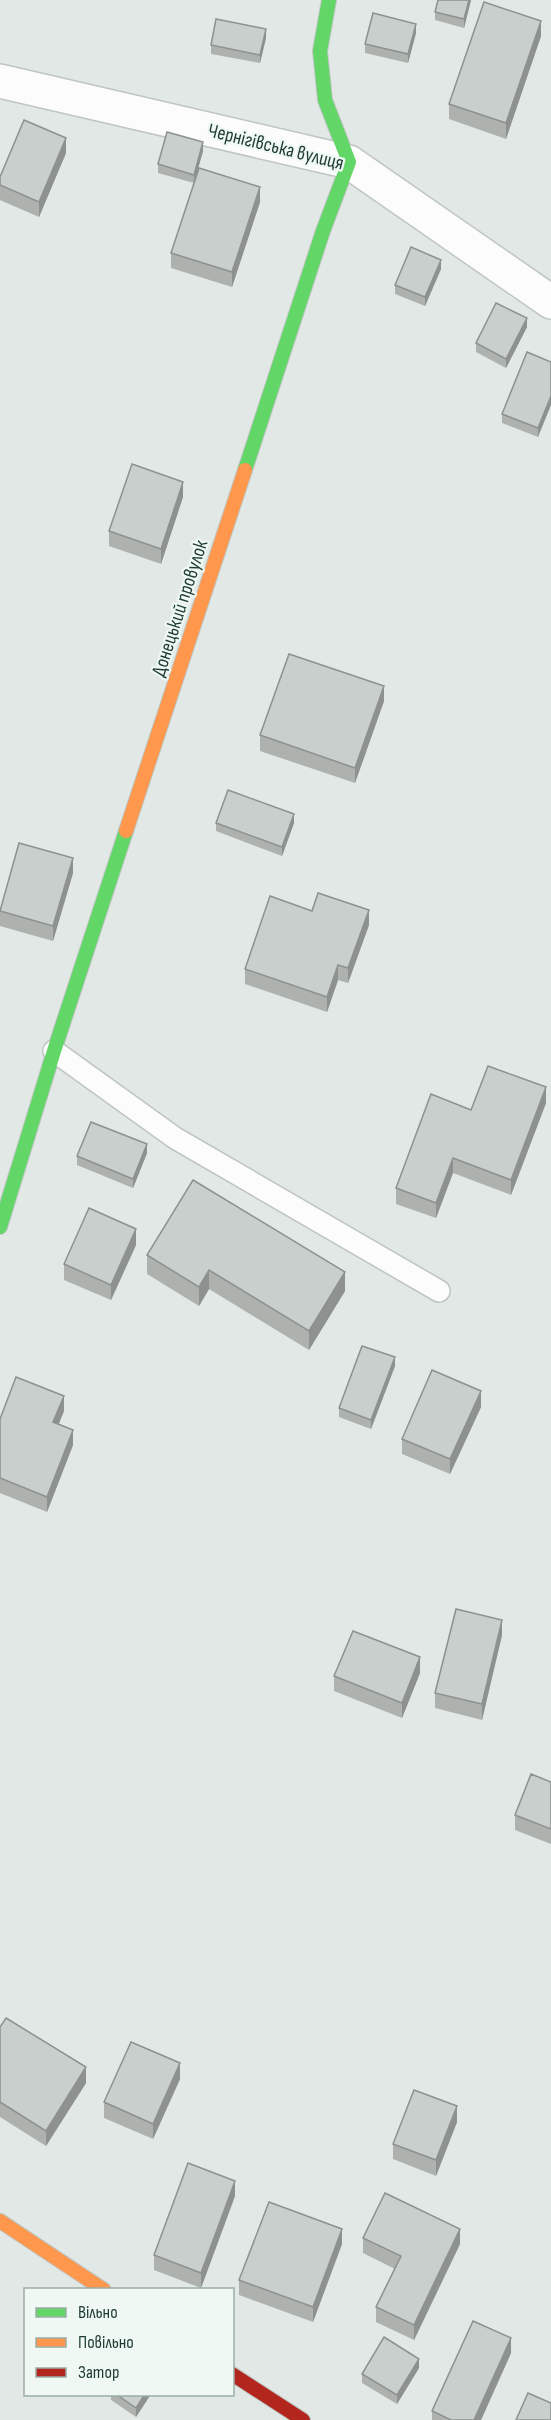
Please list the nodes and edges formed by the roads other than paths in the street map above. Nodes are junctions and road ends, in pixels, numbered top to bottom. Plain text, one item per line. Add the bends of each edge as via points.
1 (329, 0) edge
2 (0, 81) edge
3 (349, 162) junction
4 (551, 302) edge
5 (54, 1051) junction
6 (0, 1227) edge
7 (439, 1291) dead end
8 (0, 2221) edge
9 (103, 2288) edge
10 (234, 2375) edge
11 (303, 2420) edge

1 - 3 street via 320,51 325,100
2 - 3 street, Чернігівська вулиця
3 - 4 street, Чернігівська вулиця
3 - 5 street, Донецький провулок
5 - 6 street, Донецький провулок
5 - 7 lane via 175,1138
8 - 9 street
10 - 11 street

